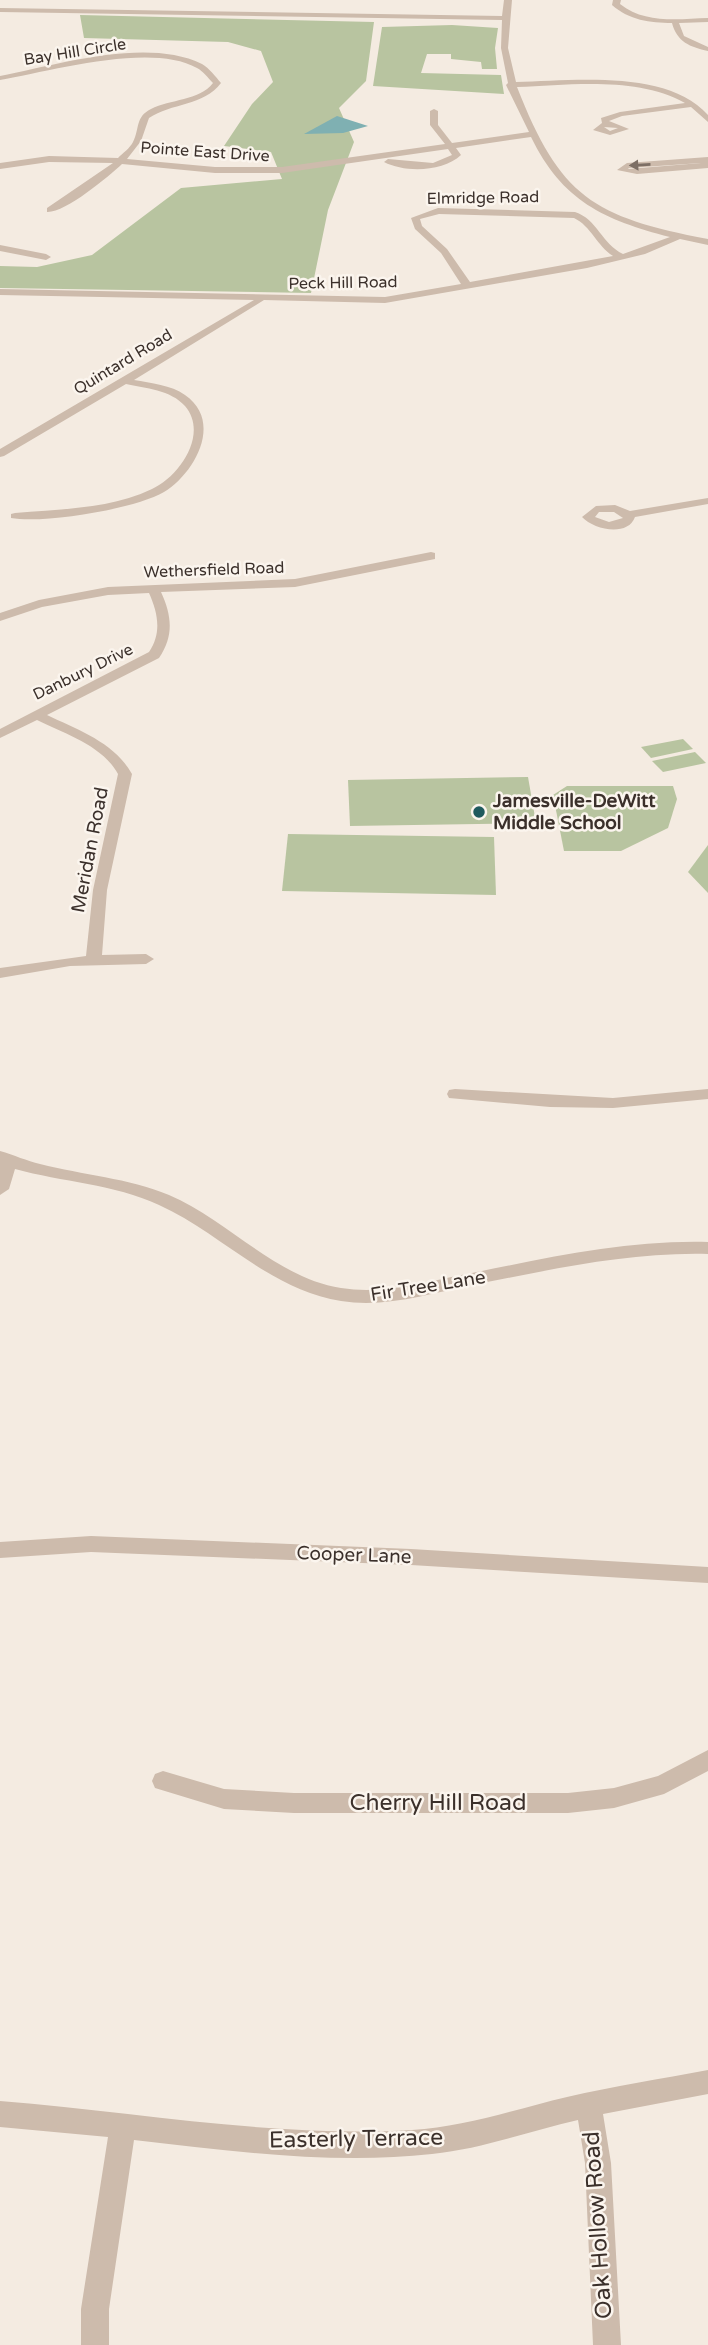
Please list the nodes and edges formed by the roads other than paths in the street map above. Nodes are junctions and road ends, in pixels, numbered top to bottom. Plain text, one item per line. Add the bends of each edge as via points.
1 (49, 0) edge
2 (149, 0) edge
3 (508, 0) edge
4 (617, 0) edge
5 (0, 10) edge
6 (42, 11) junction
7 (143, 13) junction
8 (505, 18) junction
9 (675, 20) junction
10 (708, 20) edge
11 (708, 49) edge
12 (0, 79) edge
13 (510, 83) junction
14 (693, 104) junction
15 (706, 104) edge
16 (433, 111) dead end
17 (708, 120) edge
18 (607, 125) dead end
19 (537, 139) junction
20 (452, 146) junction
21 (375, 159) junction
22 (121, 160) junction
23 (708, 163) edge
24 (0, 166) edge
25 (50, 211) dead end
26 (679, 236) junction
27 (708, 242) edge
28 (0, 248) edge
29 (46, 257) dead end
30 (623, 257) junction
31 (468, 287) junction
32 (0, 292) edge
33 (263, 300) junction
34 (124, 381) junction
35 (0, 454) edge
36 (708, 501) edge
37 (629, 515) dead end
38 (15, 516) dead end
39 (431, 556) dead end
40 (153, 588) junction
41 (0, 617) edge
42 (36, 715) junction
43 (0, 734) edge
44 (146, 958) dead end
45 (94, 959) junction
46 (0, 973) edge
47 (454, 1094) dead end
48 (708, 1094) edge
49 (4, 1159) edge
50 (0, 1189) edge
51 (708, 1248) edge
52 (0, 1550) edge
53 (708, 1575) edge
54 (708, 1760) edge
55 (163, 1781) dead end
56 (708, 2082) edge
57 (588, 2105) junction
58 (0, 2114) edge
59 (123, 2126) junction
60 (95, 2345) edge
61 (607, 2345) edge

1 - 6 street
2 - 7 street
3 - 8 street
4 - 9 street via 617,7 631,14
5 - 6 street
6 - 7 street
7 - 8 street
8 - 13 street via 502,49
9 - 10 street
9 - 11 street via 678,36
12 - 22 street, Bay Hill Circle via 142,56 184,61 214,75 217,83 212,90 146,116 139,125 137,143
13 - 14 street via 623,85 671,94
13 - 15 street via 637,82 676,90
13 - 19 street
14 - 15 street
14 - 17 street
14 - 18 street via 620,114 604,120
16 - 20 street via 434,125
19 - 20 street, Pointe East Drive
19 - 26 street via 558,177 584,199 617,216
20 - 21 street, Pointe East Drive
20 - 21 street via 457,155 440,163 411,165
21 - 22 street, Pointe East Drive via 266,171
22 - 24 street, Pointe East Drive via 49,159
22 - 25 street, Bay Hill Circle via 87,189
23 -> 23 street via 624,166 621,170 636,174
26 - 27 street
26 - 30 street, Peck Hill Road
28 - 29 street
30 - 31 street, Peck Hill Road
30 - 31 street, Elmridge Road via 603,247 586,220 575,215 438,211 418,215 415,222 444,251
31 - 33 street, Peck Hill Road via 385,300
32 - 33 street, Peck Hill Road
33 - 34 street, Quintard Road
34 - 35 street, Quintard Road
34 - 38 street via 175,393 193,406 198,420 197,450 183,474 158,492 114,505
36 - 37 street
39 - 40 street, Wethersfield Road via 295,583
40 - 41 street, Wethersfield Road via 71,597
40 - 42 street, Danbury Drive via 165,632 154,655
42 - 43 street, Danbury Drive
42 - 45 street, Meridan Road via 106,751 121,763 125,774 100,890
44 - 45 street
45 - 46 street
47 - 48 street via 627,1104
49 - 50 street
49 - 51 street, Fir Tree Lane via 162,1198 288,1279 341,1295 384,1296 609,1253 674,1245
52 - 53 street, Cooper Lane via 91,1544
54 - 55 street, Cherry Hill Road via 664,1784 614,1798 568,1802 294,1803 224,1799
56 - 57 street, Easterly Terrace
57 - 59 street, Easterly Terrace via 455,2138 412,2143 281,2143
57 - 61 street, Oak Hollow Road via 598,2163
58 - 59 street, Easterly Terrace
59 - 60 street via 95,2309

